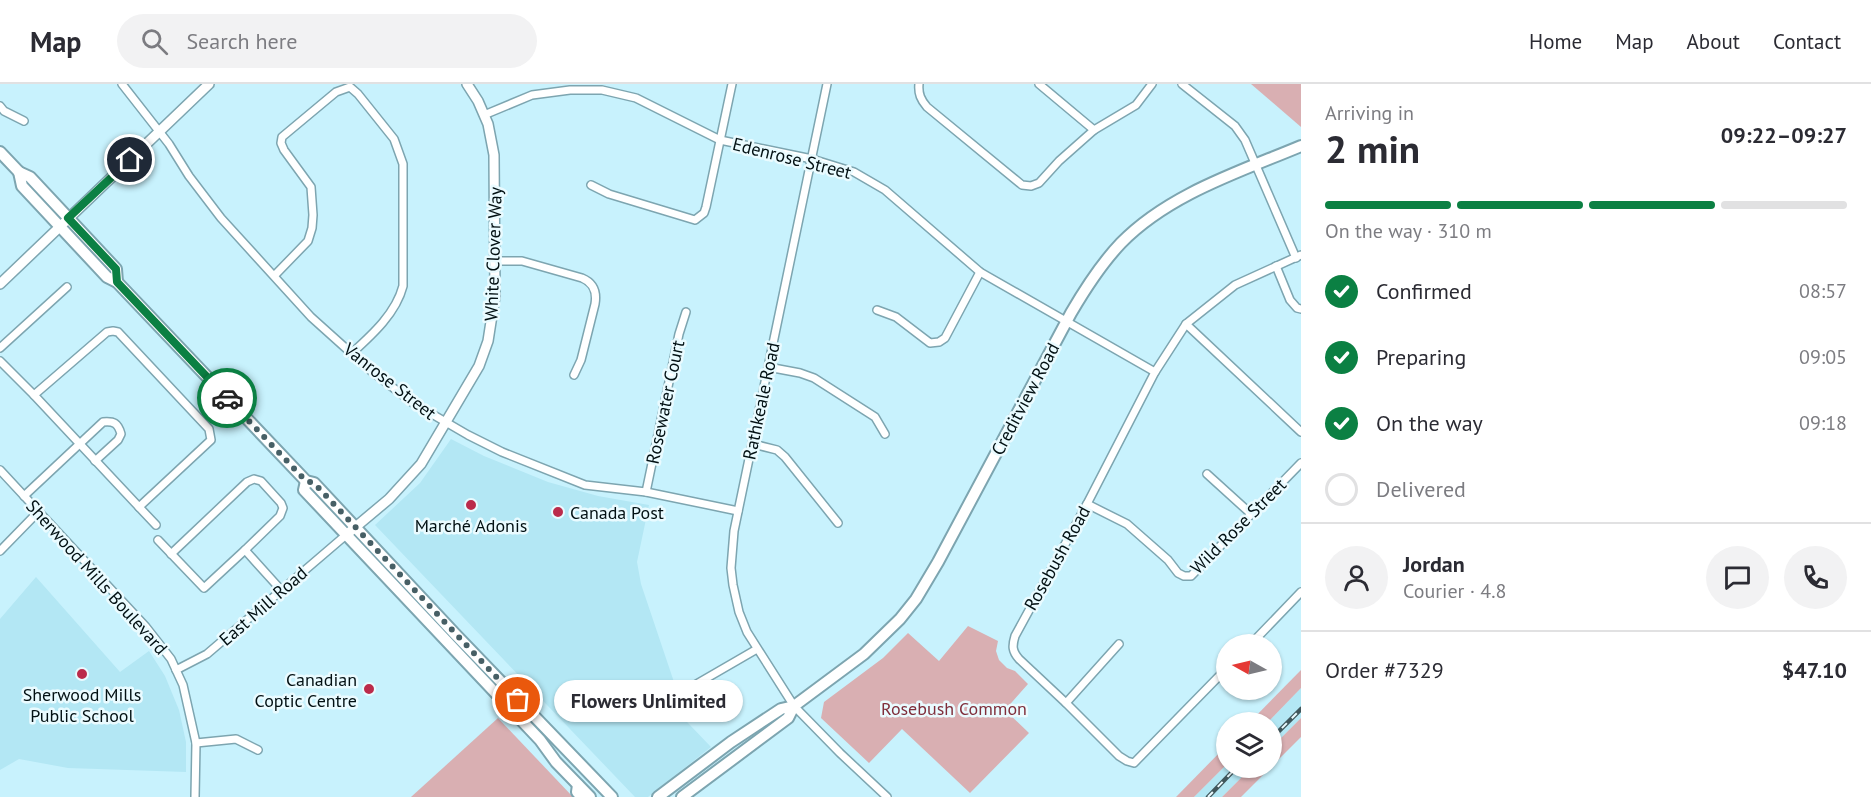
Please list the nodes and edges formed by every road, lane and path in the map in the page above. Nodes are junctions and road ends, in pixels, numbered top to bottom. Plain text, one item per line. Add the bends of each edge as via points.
1 (122, 84) edge
2 (209, 84) edge
3 (467, 84) edge
4 (732, 84) edge
5 (827, 84) edge
6 (919, 84) edge
7 (1039, 84) edge
8 (1152, 84) edge
9 (1182, 84) edge
10 (0, 106) edge
11 (484, 115) junction
12 (24, 121) dead end
13 (1094, 130) junction
14 (160, 131) junction
15 (720, 140) junction
16 (1301, 146) edge
17 (0, 152) edge
18 (812, 159) junction
19 (1255, 165) junction
20 (20, 172) junction
21 (591, 185) dead end
22 (68, 218) junction
23 (60, 227) junction
24 (1298, 256) edge
25 (495, 261) junction
26 (1276, 266) junction
27 (980, 272) junction
28 (275, 275) junction
29 (117, 282) junction
30 (0, 284) edge
31 (67, 287) dead end
32 (1301, 309) edge
33 (878, 310) dead end
34 (686, 312) dead end
35 (1066, 322) junction
36 (1186, 324) junction
37 (0, 348) edge
38 (352, 353) junction
39 (0, 361) edge
40 (768, 367) junction
41 (1155, 372) junction
42 (574, 375) dead end
43 (34, 395) junction
44 (446, 423) junction
45 (1301, 432) edge
46 (885, 434) dead end
47 (753, 444) junction
48 (80, 445) junction
49 (95, 460) junction
50 (1301, 463) edge
51 (0, 470) edge
52 (1207, 474) dead end
53 (306, 481) junction
54 (646, 492) junction
55 (24, 496) junction
56 (1087, 504) junction
57 (140, 507) junction
58 (738, 511) junction
59 (39, 512) junction
60 (1250, 513) junction
61 (838, 523) dead end
62 (156, 525) dead end
63 (355, 527) junction
64 (346, 535) junction
65 (158, 540) dead end
66 (245, 550) junction
67 (0, 551) edge
68 (171, 554) junction
69 (282, 591) junction
70 (1301, 592) edge
71 (1261, 634) edge
72 (1119, 644) dead end
73 (757, 649) junction
74 (176, 670) junction
75 (1216, 679) edge
76 (1066, 702) junction
77 (794, 705) junction
78 (684, 712) dead end
79 (196, 742) junction
80 (258, 750) dead end
81 (578, 785) junction
82 (195, 797) edge
83 (582, 797) edge
84 (590, 797) edge
85 (612, 797) edge
86 (658, 797) edge
87 (682, 797) edge
88 (887, 797) edge

1 - 14 street, Vanrose Street
2 - 14 street
3 - 11 street, White Clover Way
4 - 15 street
5 - 18 street, Rathkeale Road
6 - 13 street via 921,100 927,107 1022,185 1039,183
7 - 13 street
8 - 13 street via 1136,105
9 - 19 street via 1235,126
10 - 12 street
11 - 15 street, Edenrose Street via 532,95 603,90 636,98
11 - 25 street, White Clover Way via 494,155
14 - 22 street
14 - 28 street, Vanrose Street via 221,218
15 - 18 street, Edenrose Street
15 - 21 street via 706,207 694,220
16 - 19 main road, Creditview Road
17 - 20 main road
18 - 27 street, Edenrose Street via 854,172 885,190
18 - 40 street, Rathkeale Road
19 - 24 street
19 - 35 main road, Creditview Road via 1176,201 1150,218 1121,243 1090,282
20 - 22 main road via 30,177
20 - 23 main road via 22,186
22 - 23 street
22 - 29 main road via 116,269
23 - 29 main road via 107,277
23 - 30 street
24 - 26 street, Rosebush Road
25 - 42 street via 522,261 582,278 594,287 597,296
25 - 44 street, White Clover Way via 489,341
26 - 32 street via 1290,300
26 - 36 street, Rosebush Road via 1234,285
27 - 33 street via 945,338 939,342 930,343 896,317
27 - 35 street, Edenrose Street
28 - 38 street, Vanrose Street via 311,317
28 - 38 street via 308,241 313,215 311,187 284,150 282,136 336,92 350,87 394,139 403,164 403,286 394,309
29 - 53 main road
31 - 37 street
34 - 54 street, Rosewater Court
35 - 41 street, Edenrose Street
35 - 77 main road, Creditview Road via 916,599 864,654
36 - 41 street, Rosebush Road
36 - 45 street
38 - 44 street, Vanrose Street via 413,403
39 - 43 street
40 - 46 street via 814,378 875,417
40 - 47 street, Rathkeale Road
41 - 56 street, Rosebush Road
43 - 48 street
43 - 57 street via 107,332 118,332 209,429 211,440
44 - 54 street, Vanrose Street via 502,452 585,485
44 - 63 street, White Clover Way via 412,475
47 - 58 street, Rathkeale Road
47 - 61 street via 777,450
48 - 49 street
48 - 49 street via 103,422 118,425 118,440
48 - 55 street
49 - 57 street
50 - 60 street, Wild Rose Street
51 - 55 street, Sherwood Mills Boulevard
52 - 60 street
53 - 63 main road via 314,483
53 - 64 main road via 304,490
54 - 58 street, Vanrose Street
55 - 59 street, Sherwood Mills Boulevard
56 - 60 street, Wild Rose Street via 1134,530 1184,576 1191,576
56 - 76 street, Rosebush Road via 1012,645 1019,659
57 - 62 street
58 - 73 street, Rathkeale Road via 731,568 733,585 739,612
59 - 67 street
59 - 74 street, Sherwood Mills Boulevard via 146,627
63 - 64 street, White Clover Way
63 - 85 main road
64 - 69 street, East Mill Road
64 - 81 main road
65 - 68 street
66 - 68 street via 204,588
66 - 68 street via 280,516 283,508 261,481 254,479
66 - 69 street
69 - 74 street, East Mill Road via 207,654
70 - 71 street
72 - 76 street
73 - 77 street, Rathkeale Road
73 - 78 street via 681,693 679,704
74 - 79 street, Sherwood Mills Boulevard
75 - 76 street, Rosebush Road via 1134,763 1119,756
77 - 86 main road, Creditview Road via 781,709 731,742
77 - 87 main road, Creditview Road via 788,718
77 - 88 street, Rathkeale Road
79 - 80 street via 236,739
79 - 82 street, Sherwood Mills Boulevard
81 - 83 main road via 577,792
81 - 84 main road

